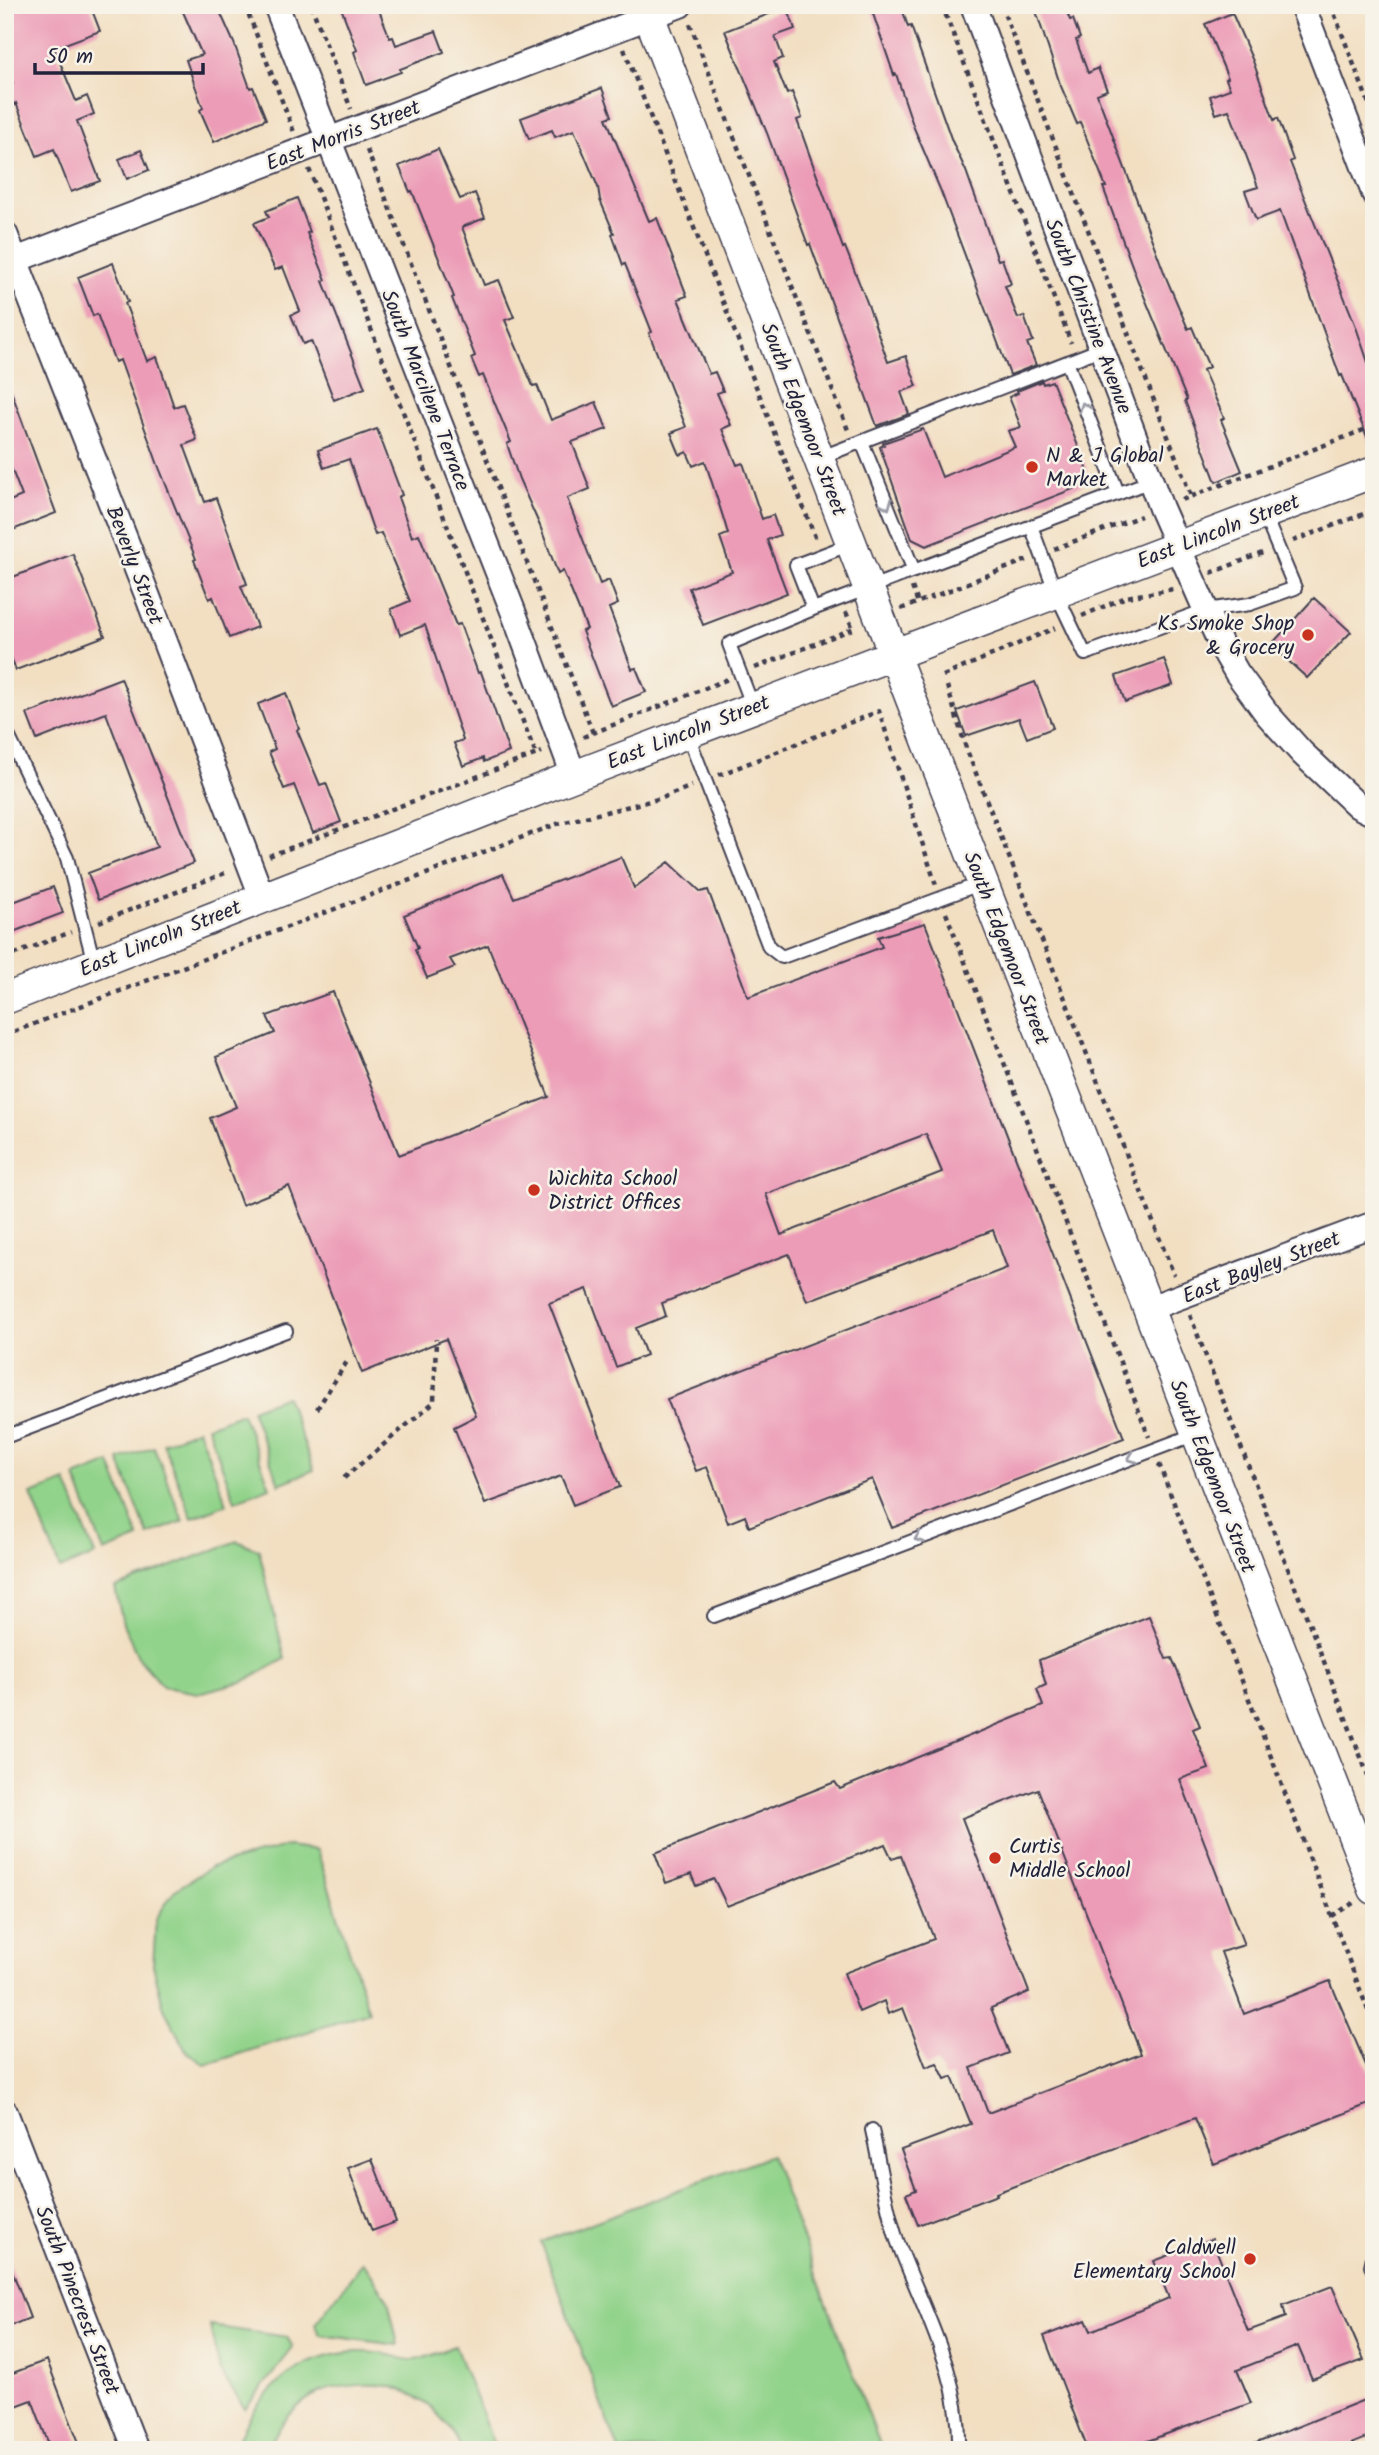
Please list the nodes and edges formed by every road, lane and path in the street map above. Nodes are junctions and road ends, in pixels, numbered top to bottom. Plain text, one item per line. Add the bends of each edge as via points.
1 (245, 5) edge
2 (276, 5) edge
3 (311, 5) edge
4 (942, 5) edge
5 (972, 5) edge
6 (1001, 5) edge
7 (1302, 5) edge
8 (1331, 5) edge
9 (683, 10) edge
10 (648, 11) edge
11 (617, 30) junction
12 (1374, 117) edge
13 (359, 128) junction
14 (328, 141) junction
15 (302, 151) junction
16 (1374, 193) edge
17 (5, 233) edge
18 (10, 262) edge
19 (1101, 348) junction
20 (1072, 360) junction
21 (1374, 426) edge
22 (858, 443) junction
23 (819, 458) junction
24 (1374, 472) edge
25 (1151, 481) junction
26 (1123, 492) junction
27 (1191, 496) junction
28 (1161, 508) junction
29 (1374, 510) edge
30 (1264, 514) junction
31 (1138, 517) junction
32 (1031, 526) junction
33 (852, 544) junction
34 (1177, 547) junction
35 (1278, 547) junction
36 (1042, 554) junction
37 (822, 555) junction
38 (910, 572) junction
39 (1193, 581) junction
40 (869, 588) junction
41 (1056, 593) junction
42 (841, 599) junction
43 (918, 603) junction
44 (813, 609) junction
45 (1206, 610) junction
46 (1070, 622) junction
47 (866, 623) junction
48 (894, 654) junction
49 (740, 674) junction
50 (943, 676) dead end
51 (947, 685) dead end
52 (753, 708) junction
53 (5, 729) edge
54 (593, 733) junction
55 (687, 733) junction
56 (562, 745) junction
57 (536, 754) junction
58 (574, 776) junction
59 (705, 780) junction
60 (1374, 814) edge
61 (249, 864) junction
62 (982, 883) junction
63 (262, 897) junction
64 (941, 898) junction
65 (84, 927) junction
66 (5, 958) edge
67 (94, 964) junction
68 (5, 999) edge
69 (5, 1035) edge
70 (1374, 1224) edge
71 (1183, 1296) junction
72 (1147, 1309) junction
73 (286, 1331) dead end
74 (436, 1339) dead end
75 (348, 1360) dead end
76 (317, 1409) dead end
77 (1196, 1433) junction
78 (5, 1437) edge
79 (1154, 1450) junction
80 (344, 1478) dead end
81 (714, 1616) dead end
82 (1374, 1791) edge
83 (1374, 1889) edge
84 (1374, 2026) edge
85 (5, 2112) edge
86 (872, 2130) dead end
87 (1374, 2253) edge
88 (1374, 2272) edge
89 (136, 2450) edge
90 (958, 2450) edge

1 - 15 path
2 - 14 street, South Marcilene Terrace
3 - 13 path
4 - 20 path
5 - 19 street, South Christine Avenue
6 - 27 path
7 - 16 street
8 - 12 path
9 - 10 street, East Morris Street
9 - 22 path
10 - 11 street, East Morris Street
10 - 23 street, South Edgemoor Street
11 - 13 street, East Morris Street
11 - 37 path
13 - 14 street, East Morris Street
13 - 54 path
14 - 15 street, East Morris Street
14 - 56 street, South Marcilene Terrace
15 - 18 street, East Morris Street
15 - 57 path
17 - 18 street, Beverly Street
18 - 61 street, Beverly Street via 146,592
19 - 20 lane
19 - 25 street, South Christine Avenue
20 - 22 lane
26 -> 20 lane
21 - 27 path
22 - 23 lane
22 -> 38 lane
23 - 33 street, South Edgemoor Street
24 - 30 street, East Lincoln Street
25 - 26 lane
25 - 28 street, South Christine Avenue
26 - 31 path
26 - 32 lane
27 - 28 path
28 - 31 path
28 - 34 street, South Christine Avenue
29 - 35 path
30 - 34 street, East Lincoln Street
30 - 35 lane
31 - 36 path
32 - 36 lane
32 - 38 lane
33 - 37 lane
33 - 40 street, South Edgemoor Street
34 - 39 street, South Christine Avenue
34 - 41 street, East Lincoln Street
35 - 39 path
35 - 45 lane via 1295,588 1250,604
36 - 41 lane
36 - 43 path
37 - 44 lane via 796,565
38 - 40 lane
38 - 43 path
39 - 45 street, South Christine Avenue
39 - 46 path via 1126,597
40 - 42 lane
40 - 47 street, South Edgemoor Street
41 - 46 lane
41 - 48 street, East Lincoln Street
42 - 44 lane
42 - 47 path
43 - 47 path
44 - 49 lane via 729,644
45 - 46 lane via 1085,654
45 - 60 street, South Christine Avenue via 1237,673 1268,715 1338,789
46 - 50 path
47 - 48 street, South Edgemoor Street
47 - 49 path
48 - 52 street, East Lincoln Street
48 - 62 street, South Edgemoor Street
49 - 52 lane
49 - 54 path
51 - 71 path via 967,748
52 - 55 street, East Lincoln Street
53 - 65 lane via 67,858
54 - 56 path
55 - 58 street, East Lincoln Street
55 - 59 lane
56 - 57 path
56 - 58 street, South Marcilene Terrace
57 - 61 path
58 - 63 street, East Lincoln Street
59 - 64 lane via 769,947 782,957
59 - 64 path via 879,711
59 - 69 path via 662,798 557,824
61 - 63 street, Beverly Street
61 - 65 path
62 - 64 lane
62 - 72 street, South Edgemoor Street
63 - 67 street, East Lincoln Street
64 - 79 path
65 - 66 path
65 - 67 lane
67 - 68 street, East Lincoln Street
70 - 71 street, East Bayley Street
71 - 72 street, East Bayley Street
71 - 82 path
72 - 77 street, South Edgemoor Street
73 - 78 lane
74 - 80 path via 434,1402
75 - 76 path
77 - 79 lane
77 - 83 street, South Edgemoor Street
79 -> 81 lane
79 - 84 path
85 - 89 street, South Pinecrest Street
86 - 90 lane via 896,2237 946,2363 960,2427
87 - 88 lane

